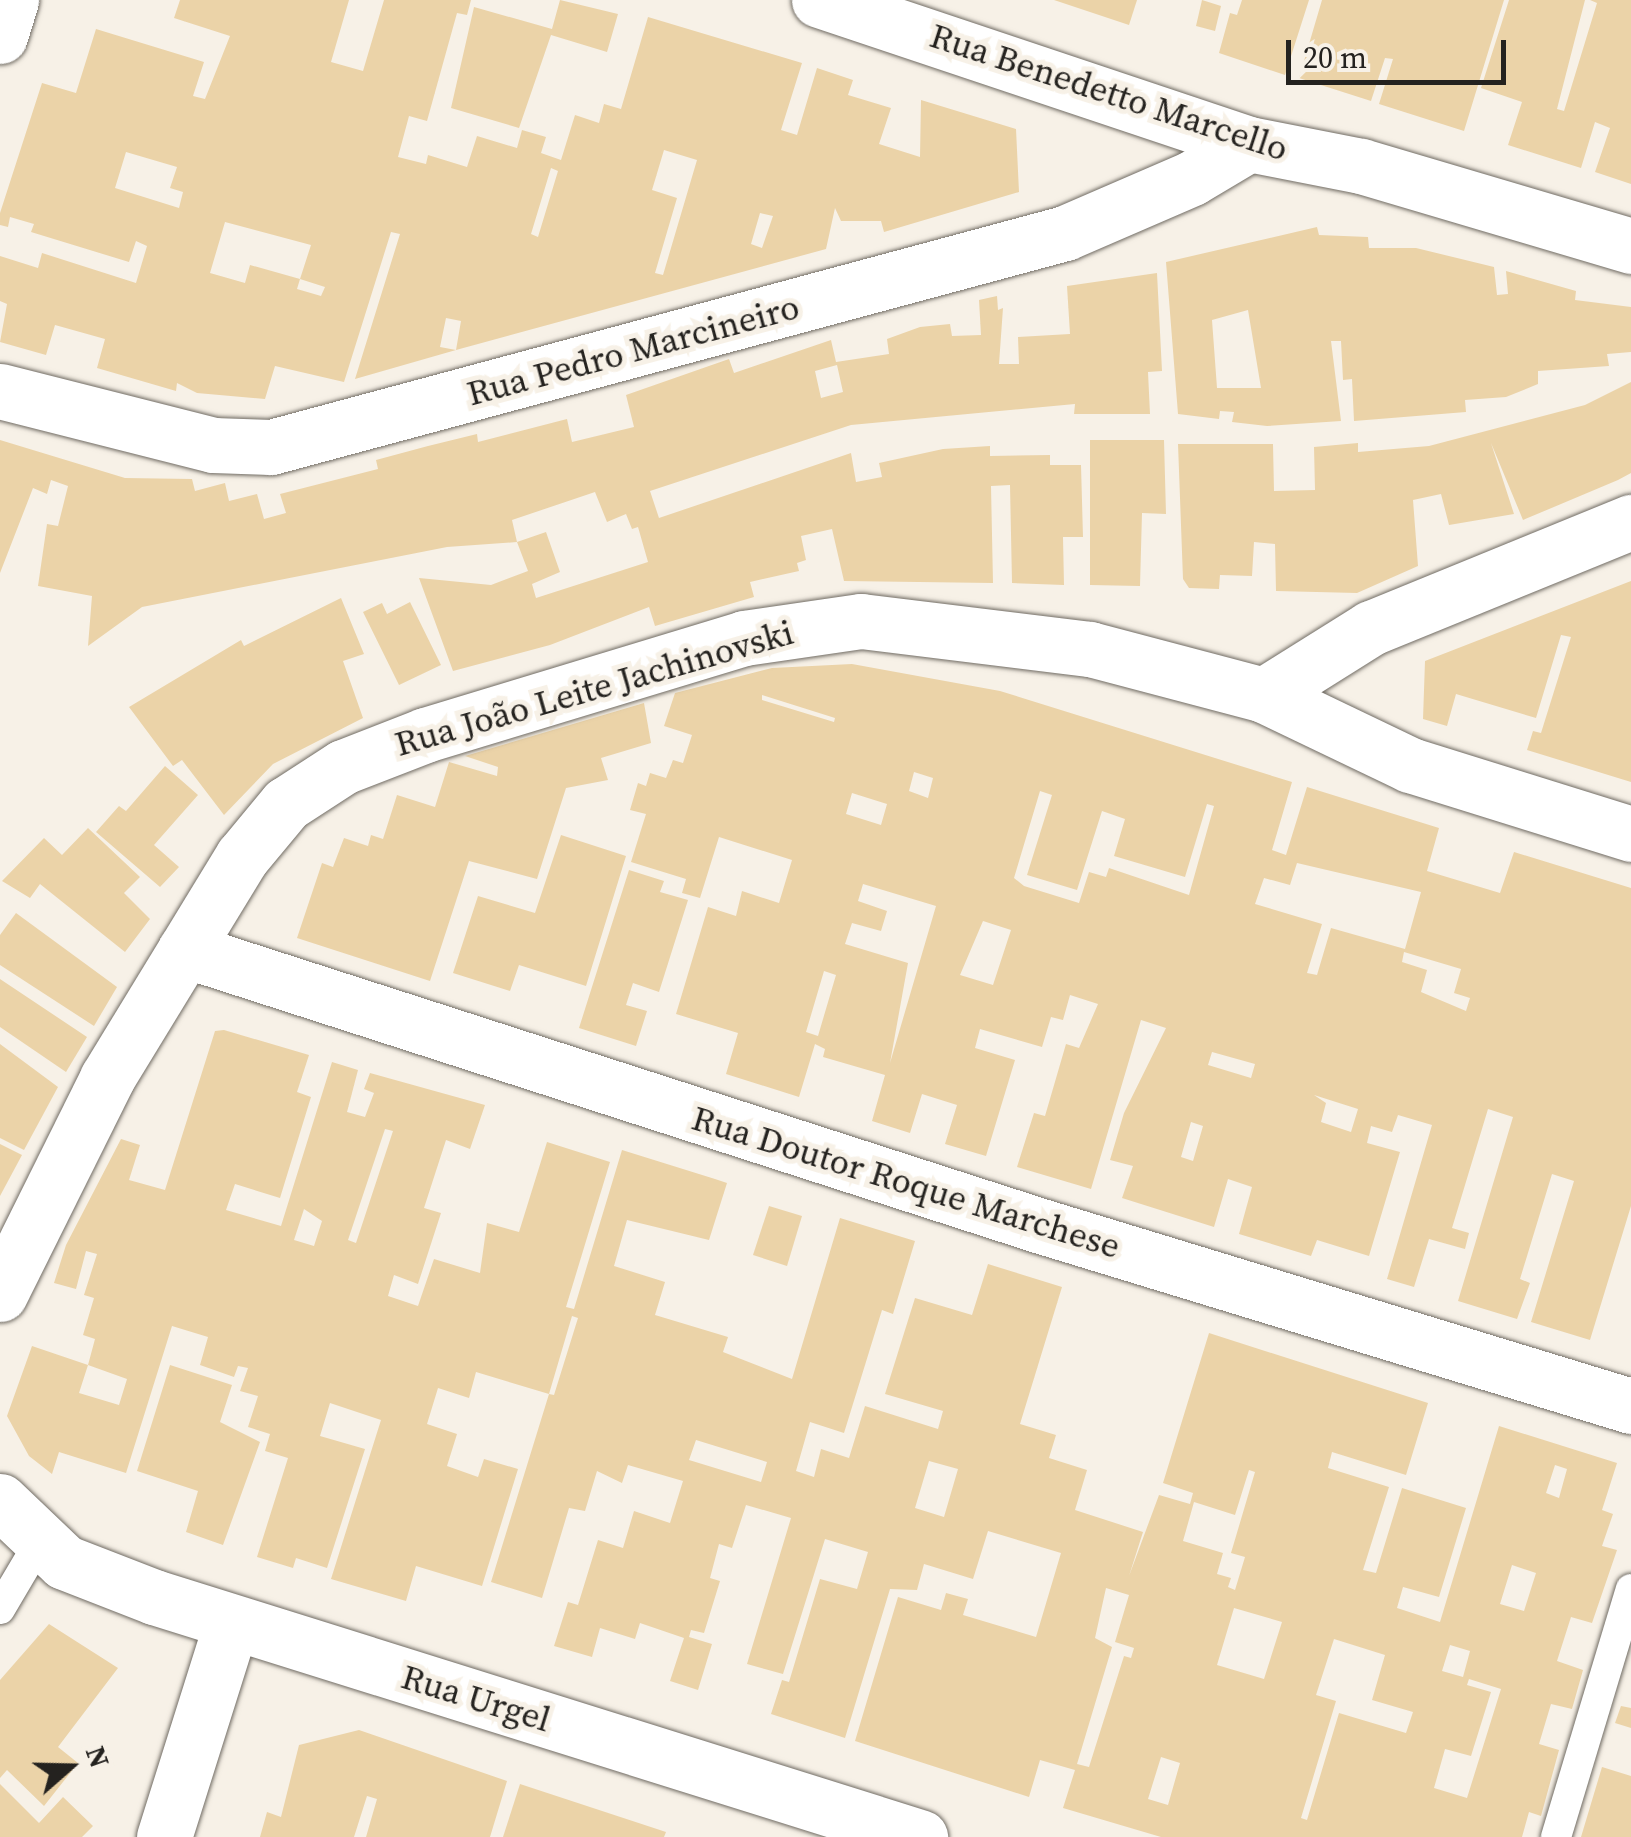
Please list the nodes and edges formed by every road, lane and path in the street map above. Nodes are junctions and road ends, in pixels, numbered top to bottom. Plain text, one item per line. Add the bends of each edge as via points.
1 (11, 0) edge
2 (819, 0) edge
3 (0, 36) edge
4 (1250, 144) junction
5 (1631, 246) edge
6 (0, 390) edge
7 (1631, 522) edge
8 (1264, 695) junction
9 (1631, 834) edge
10 (184, 950) junction
11 (0, 1294) edge
12 (1631, 1406) edge
13 (0, 1502) edge
14 (39, 1543) junction
15 (1631, 1589) edge
16 (0, 1609) edge
17 (231, 1624) junction
18 (854, 1827) edge
19 (164, 1837) edge
20 (920, 1837) edge
21 (1556, 1837) edge

1 - 3 street
2 - 4 street, Rua Benedetto Marcello
4 - 5 street, Rua Benedetto Marcello via 1361,166
4 - 6 street, Rua Pedro Marcineiro via 1192,178 1065,233 271,448 214,445
7 - 8 street via 1372,628
8 - 9 street, Rua João Leite Jachinovski via 1410,765
8 - 10 street, Rua João Leite Jachinovski via 1090,649 990,632 861,621 744,638 425,735 327,776 265,828
10 - 11 street, Rua João Leite Jachinovski via 107,1078
10 - 12 street, Rua Doutor Roque Marchese via 1022,1220
13 - 14 street
14 - 16 lane
14 - 17 street, Rua Urgel via 64,1562
15 - 21 lane
17 - 18 street, Rua Urgel
17 - 19 street
18 - 20 street, Rua Urgel

